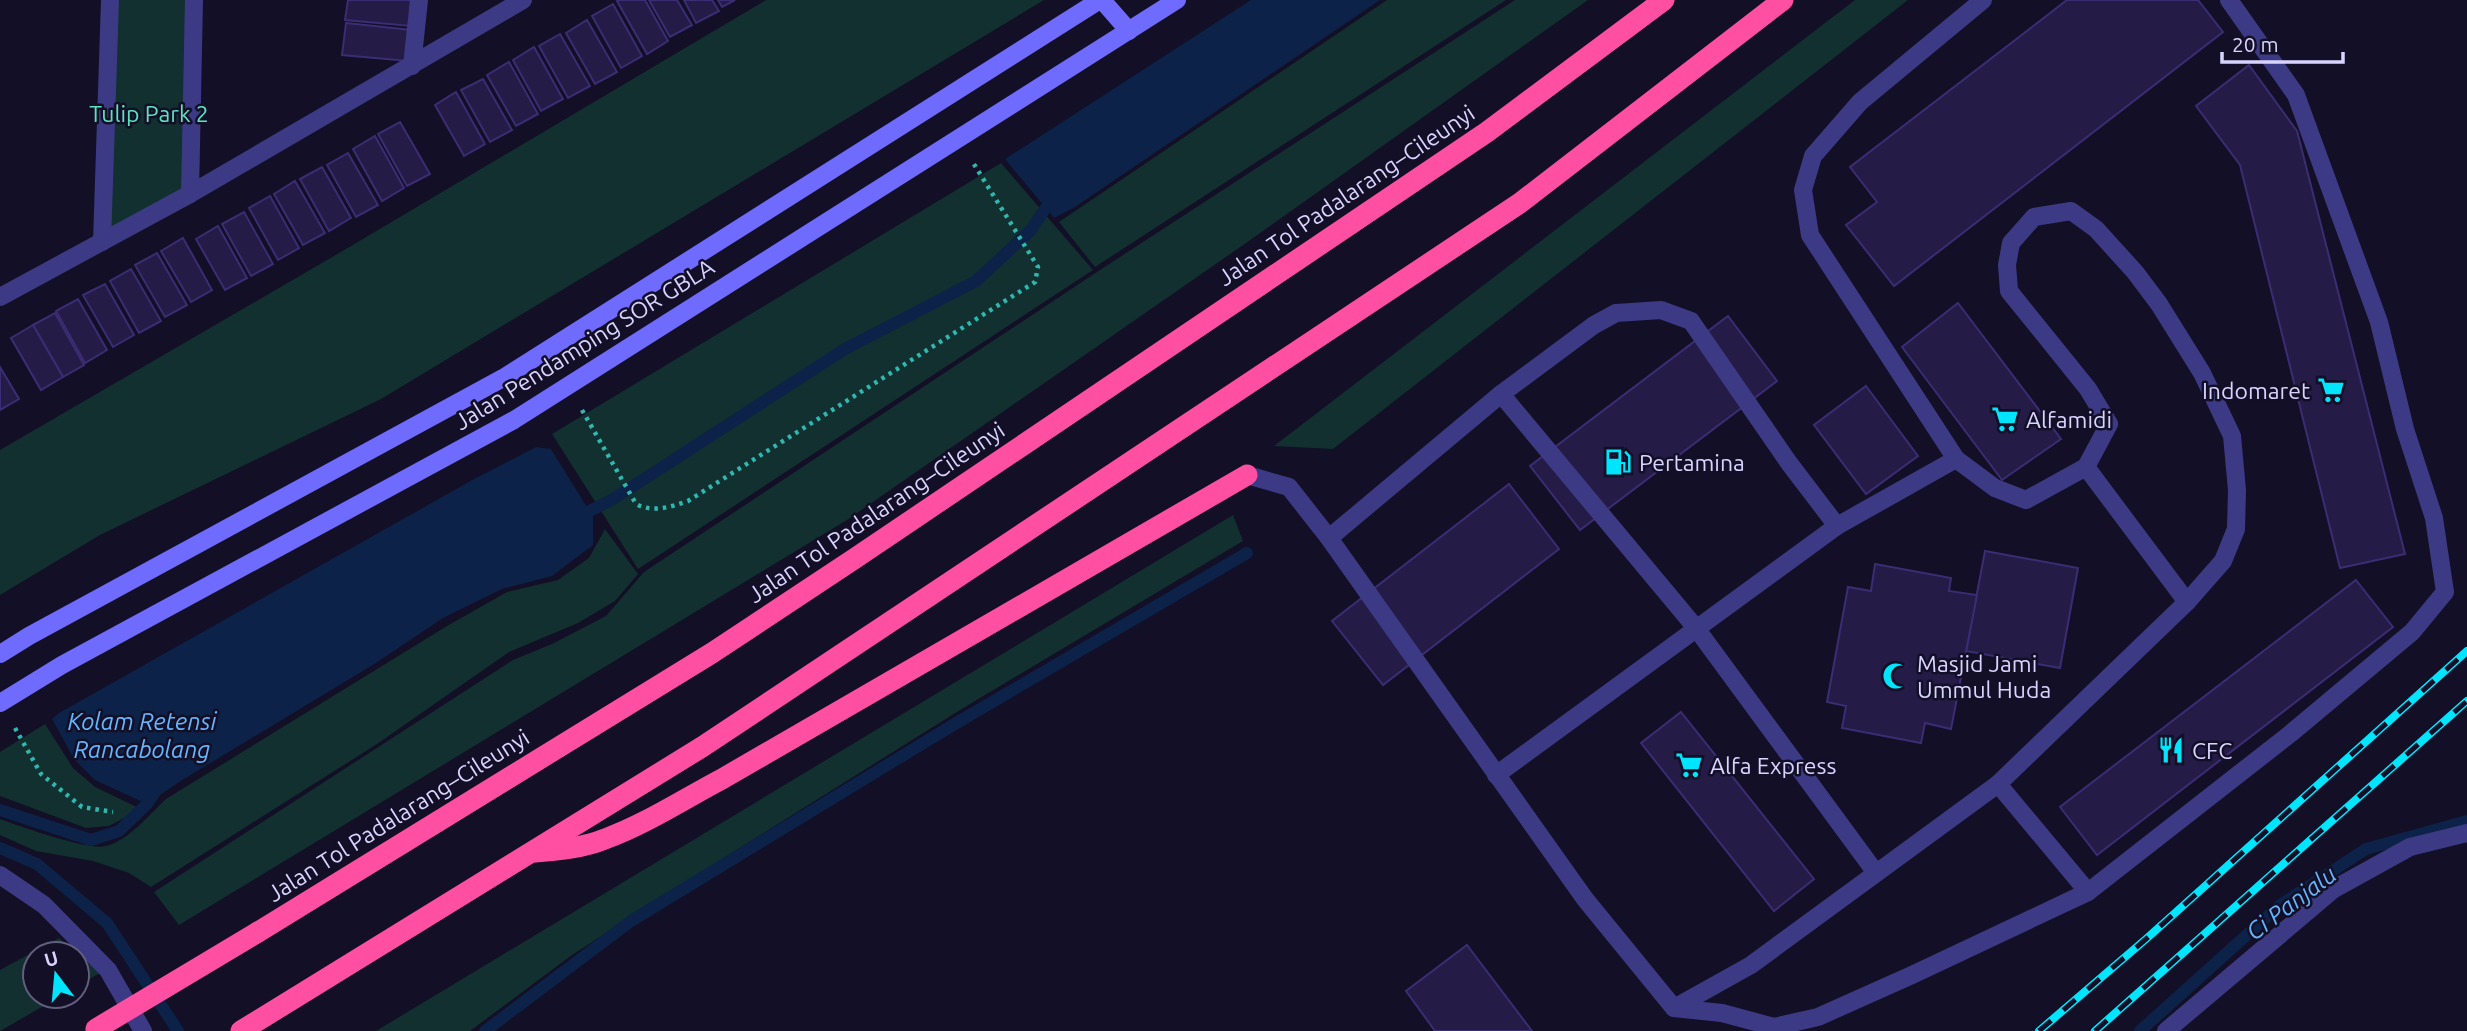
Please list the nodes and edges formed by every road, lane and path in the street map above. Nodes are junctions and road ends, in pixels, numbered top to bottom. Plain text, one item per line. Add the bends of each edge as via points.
1 (110, 0) edge
2 (194, 0) edge
3 (419, 0) edge
4 (523, 0) edge
5 (1101, 0) edge
6 (1177, 0) edge
7 (1664, 0) edge
8 (1783, 0) edge
9 (1983, 0) edge
10 (2229, 0) edge
11 (1129, 31) junction
12 (412, 66) junction
13 (958, 139) junction
14 (190, 194) junction
15 (102, 242) junction
16 (0, 297) edge
17 (568, 385) junction
18 (1501, 394) junction
19 (1956, 459) junction
20 (2086, 467) junction
21 (1247, 475) joint
22 (1837, 526) junction
23 (1329, 538) junction
24 (2187, 602) junction
25 (1696, 628) junction
26 (0, 654) edge
27 (1, 703) edge
28 (1496, 775) junction
29 (1998, 785) junction
30 (113, 812) dead end
31 (2467, 833) edge
32 (533, 852) junction
33 (1876, 873) junction
34 (0, 875) edge
35 (2088, 892) junction
36 (1674, 1008) junction
37 (95, 1030) edge
38 (143, 1031) edge
39 (241, 1031) edge
40 (2166, 1031) edge

1 - 15 street
2 - 14 street
3 - 12 street
4 - 12 street
5 - 11 street
5 - 26 street, Jalan Pendamping SOR GBLA via 503,378
6 - 11 street, Jalan Pendamping SOR GBLA
7 - 37 highway, Jalan Tol Padalarang–Cileunyi, bridge via 1487,132 712,653
8 - 32 highway via 1520,203 702,747
9 - 19 street via 1860,102 1813,156 1803,190 1810,235
10 - 35 street via 2297,95 2379,322 2405,429 2434,518 2445,592 2412,632
11 - 13 street, Jalan Pendamping SOR GBLA
12 - 14 street
13 - 17 street, Jalan Pendamping SOR GBLA
13 - 17 path via 1029,250 1038,267 1035,282 669,508 646,509 636,504
14 - 15 street
15 - 16 street
17 - 27 street, Jalan Pendamping SOR GBLA via 514,420 62,665
18 - 22 street via 1616,313 1661,310 1691,321
18 - 23 street
18 - 25 street
19 - 20 street via 1995,488 2026,500
19 - 22 street
20 - 24 street
20 - 24 street via 2109,424 2088,389 2009,291 2007,265 2011,243 2034,217 2071,211 2096,229 2159,304 2202,373 2232,436 2236,528 2223,561
21 - 23 street via 1289,487
21 - 32 highway via 667,809 605,840
22 - 25 street
23 - 28 street
24 - 29 street
25 - 28 street
25 - 33 street
27 - 30 path via 41,774 82,807
28 - 36 street via 1585,899
29 - 33 street
29 - 35 street
31 - 40 street via 2410,847 2334,889
32 - 39 highway
33 - 36 street via 1751,965
34 - 38 street via 44,905 108,970
35 - 36 street via 1818,1017 1774,1027 1721,1013

